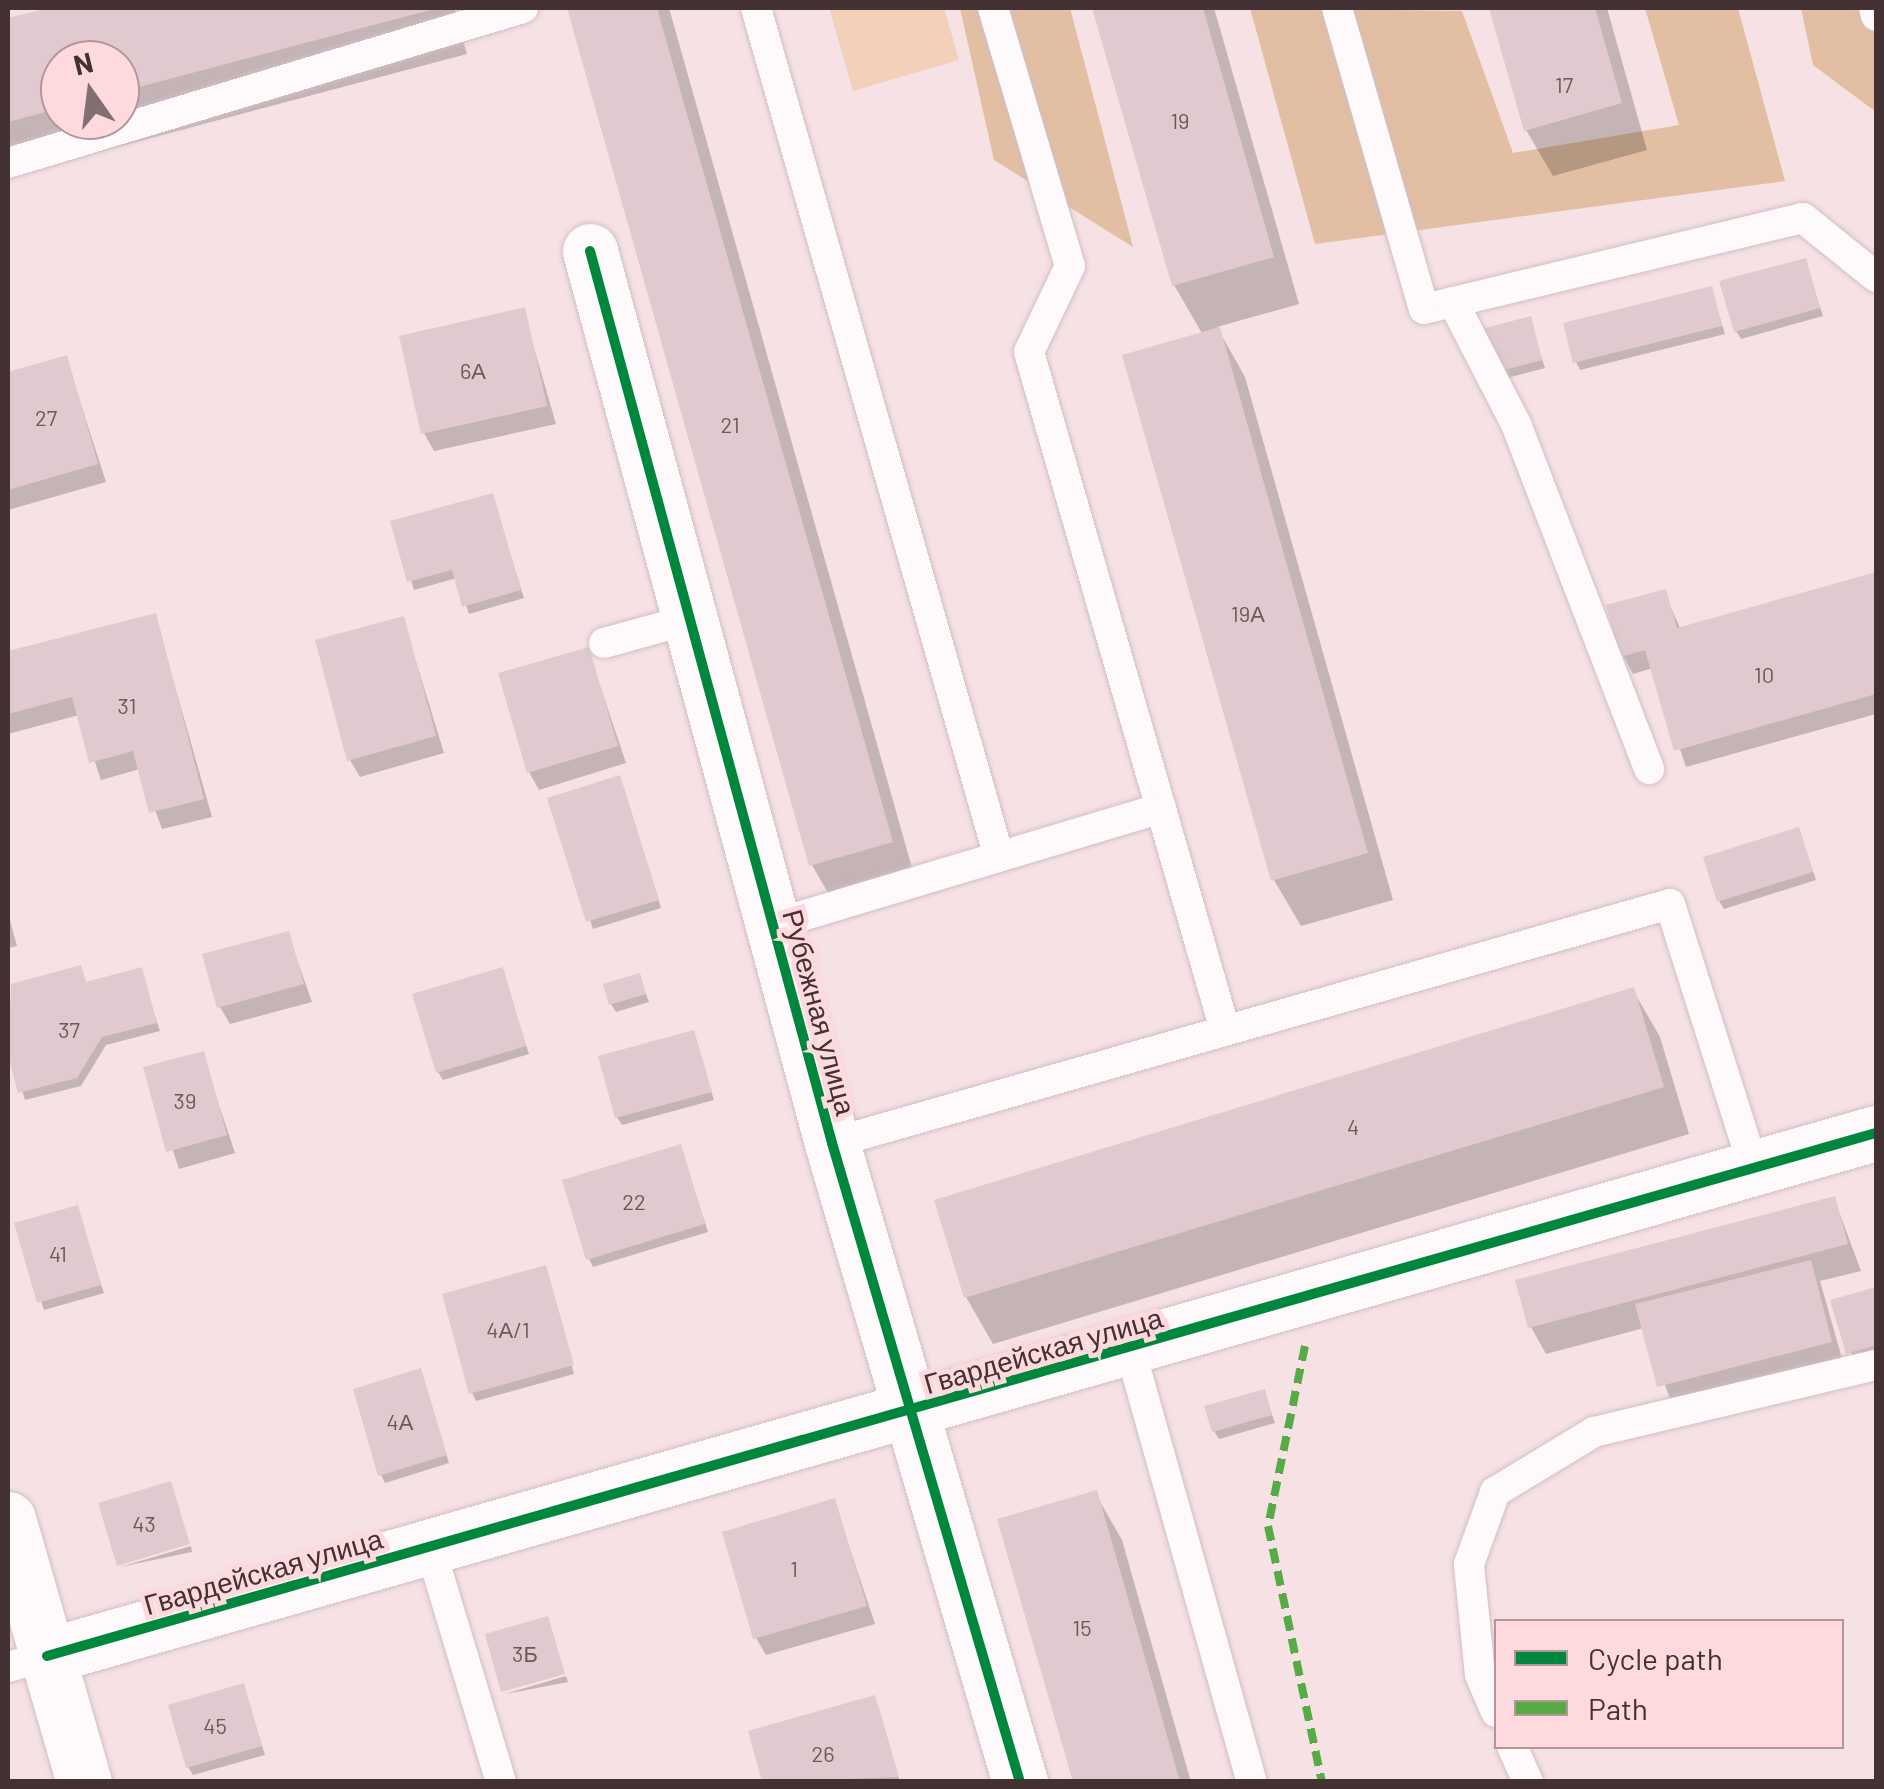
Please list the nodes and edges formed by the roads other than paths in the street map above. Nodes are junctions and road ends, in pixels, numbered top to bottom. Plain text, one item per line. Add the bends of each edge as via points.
1 (523, 8) edge
2 (756, 8) edge
3 (993, 8) edge
4 (1336, 8) edge
5 (1874, 8) edge
6 (1876, 16) edge
7 (8, 163) edge
8 (590, 251) dead end
9 (1876, 277) edge
10 (1453, 302) junction
11 (691, 619) junction
12 (604, 643) dead end
13 (1649, 769) dead end
14 (1161, 808) junction
15 (999, 857) junction
16 (798, 917) dead end
17 (1225, 1030) junction
18 (1876, 1133) edge
19 (832, 1143) junction
20 (1754, 1169) junction
21 (1130, 1349) junction
22 (1876, 1365) edge
23 (909, 1411) junction
24 (8, 1519) edge
25 (430, 1547) junction
26 (27, 1661) edge
27 (1494, 1707) edge
28 (1513, 1749) edge
29 (84, 1782) edge
30 (501, 1782) edge
31 (1020, 1782) edge
32 (1252, 1782) edge
33 (1528, 1782) edge

1 - 7 lane
2 - 15 lane
3 - 14 lane via 1070,266 1029,352
4 - 10 lane via 1424,310
5 - 6 lane
8 - 11 street, Рубежная улица
9 - 10 lane via 1803,218
10 - 13 lane via 1516,424
11 - 12 lane
11 - 19 street, Рубежная улица
14 - 15 lane
14 - 17 lane
15 - 16 lane
17 - 19 lane
17 - 20 lane via 1670,904
18 - 20 street, Гвардейская улица
19 - 23 street, Рубежная улица
20 - 21 street, Гвардейская улица
21 - 23 street, Гвардейская улица
21 - 32 lane
22 - 27 lane via 1594,1432 1495,1492 1469,1564 1480,1675
23 - 25 street, Гвардейская улица
23 - 31 street, Рубежная улица
24 - 26 street
25 - 26 street, Гвардейская улица
25 - 30 lane
26 - 29 street
28 - 33 lane

